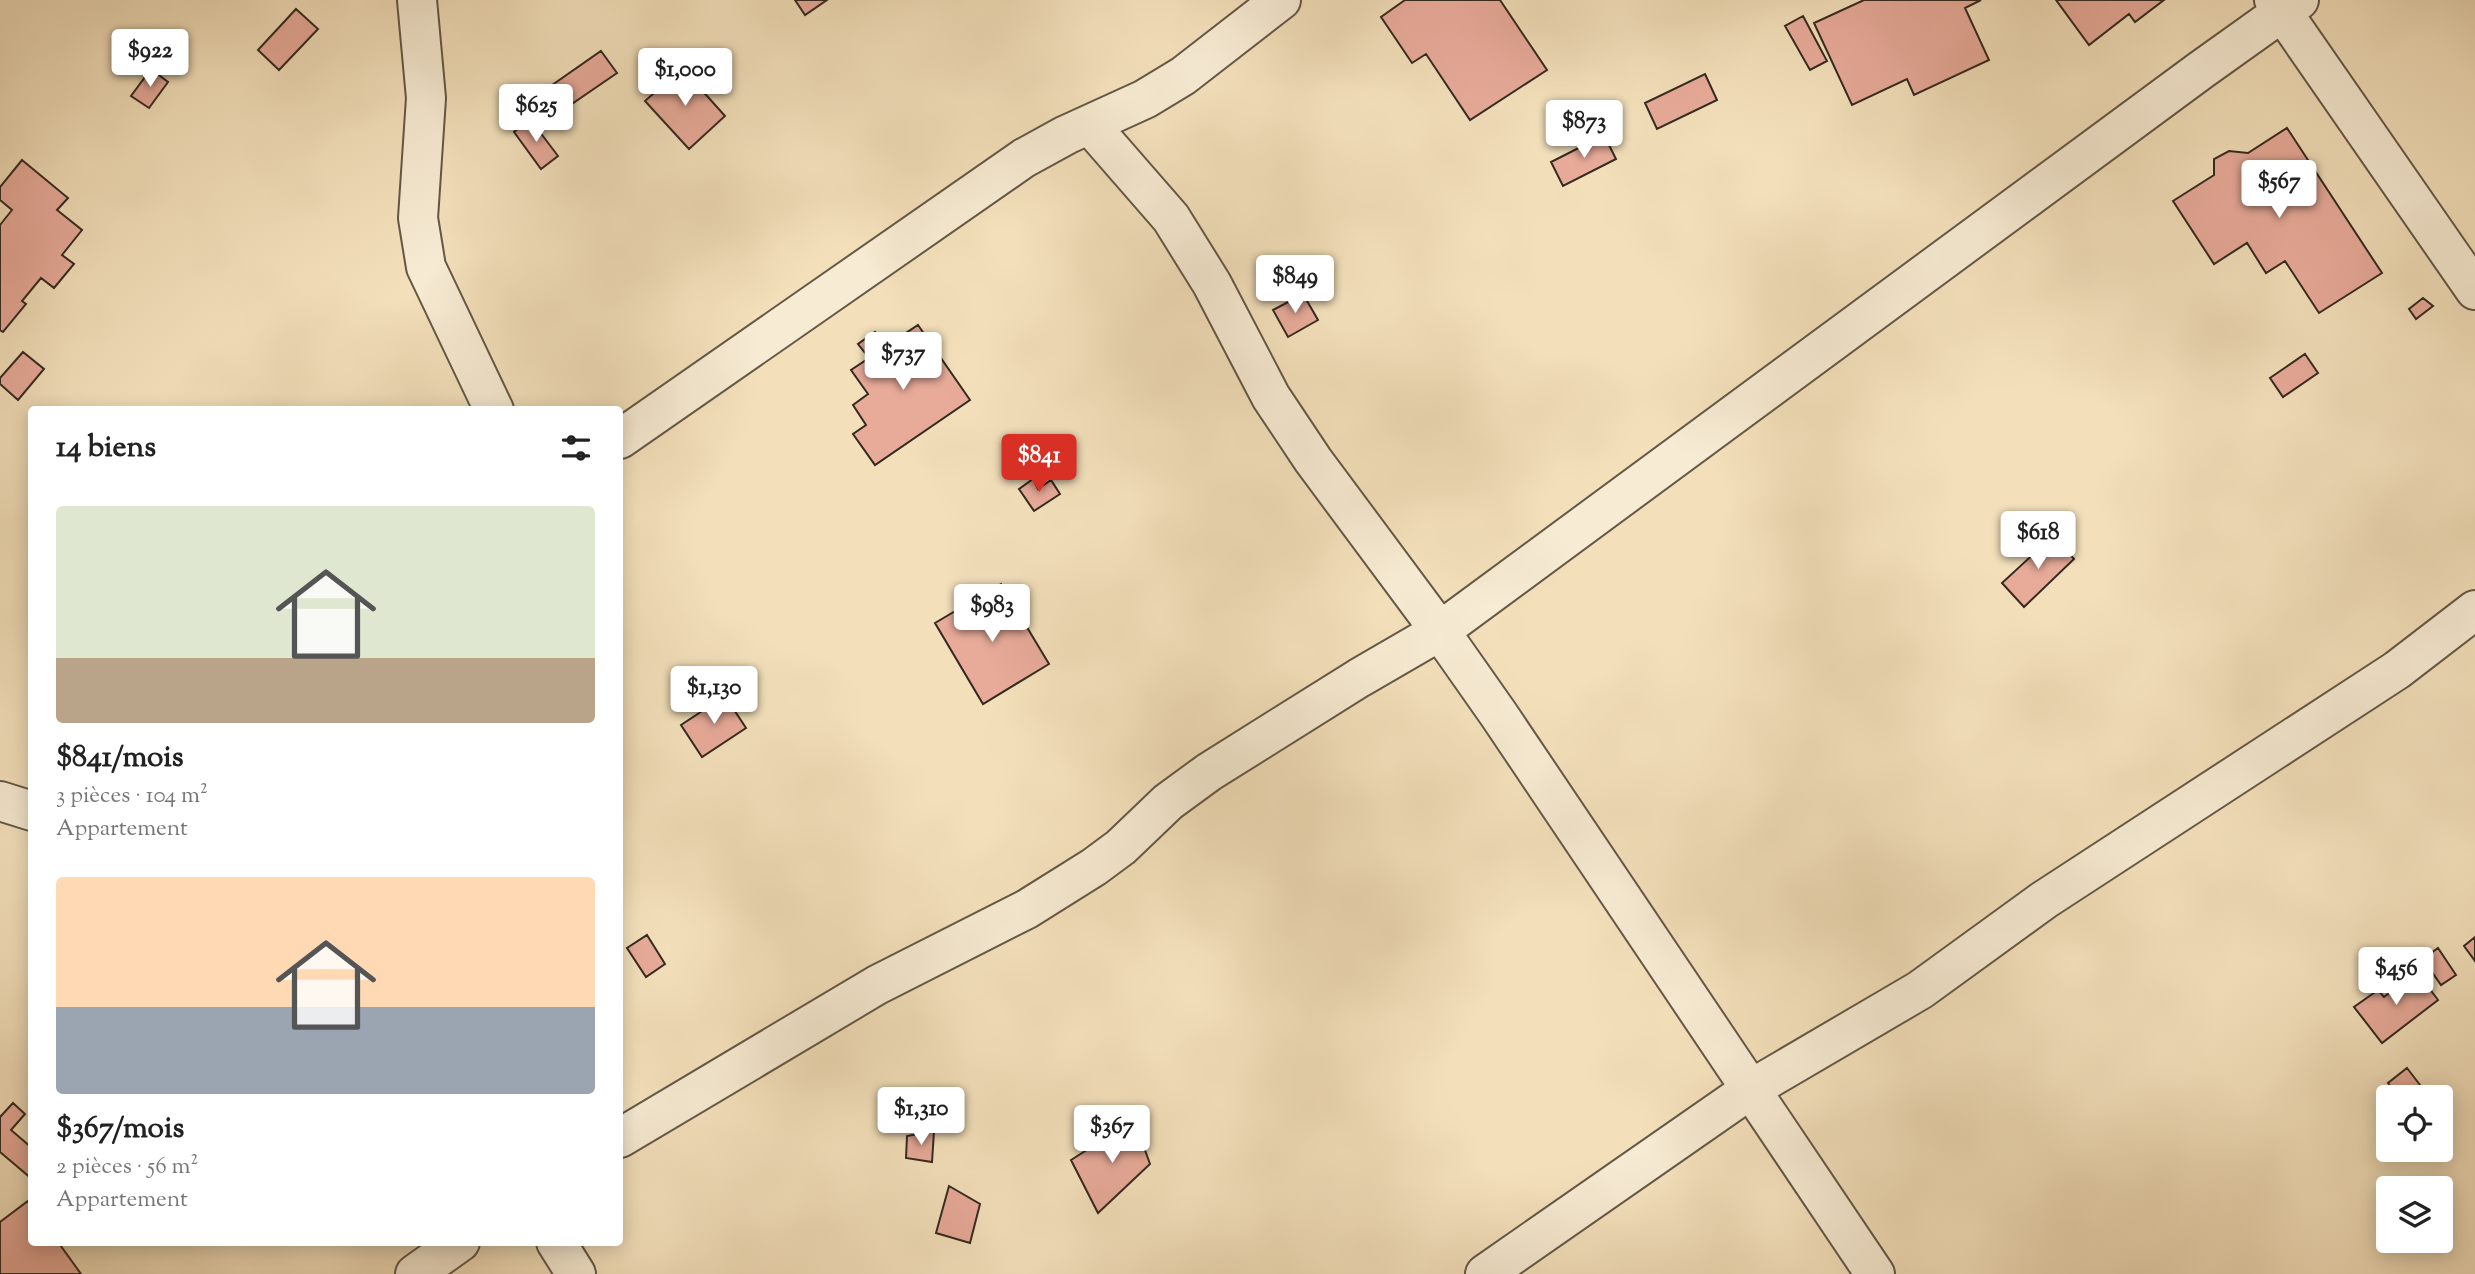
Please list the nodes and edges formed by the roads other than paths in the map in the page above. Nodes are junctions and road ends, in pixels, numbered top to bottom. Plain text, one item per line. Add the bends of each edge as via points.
1 (417, 0) edge
2 (1281, 0) edge
3 (2285, 4) edge
4 (1090, 125) junction
5 (2475, 290) edge
6 (492, 406) edge
7 (623, 437) edge
8 (2475, 610) edge
9 (1440, 631) junction
10 (0, 801) edge
11 (28, 810) edge
12 (1751, 1089) junction
13 (623, 1136) edge
14 (454, 1246) edge
15 (558, 1246) edge
16 (415, 1274) edge
17 (576, 1274) edge
18 (1485, 1274) edge
19 (1875, 1274) edge

1 - 6 street via 426,98 418,218 426,267
2 - 4 street via 1183,76
3 - 5 street
3 - 9 street
4 - 7 street via 1024,158
4 - 9 street via 1171,218 1212,284 1271,397
8 - 12 street via 2397,670 2043,900 1920,990
9 - 12 street
9 - 13 street via 1209,772 1168,802 1121,847 1027,909 865,992
10 - 11 street
12 - 18 street
12 - 19 street
14 - 16 street
15 - 17 street

